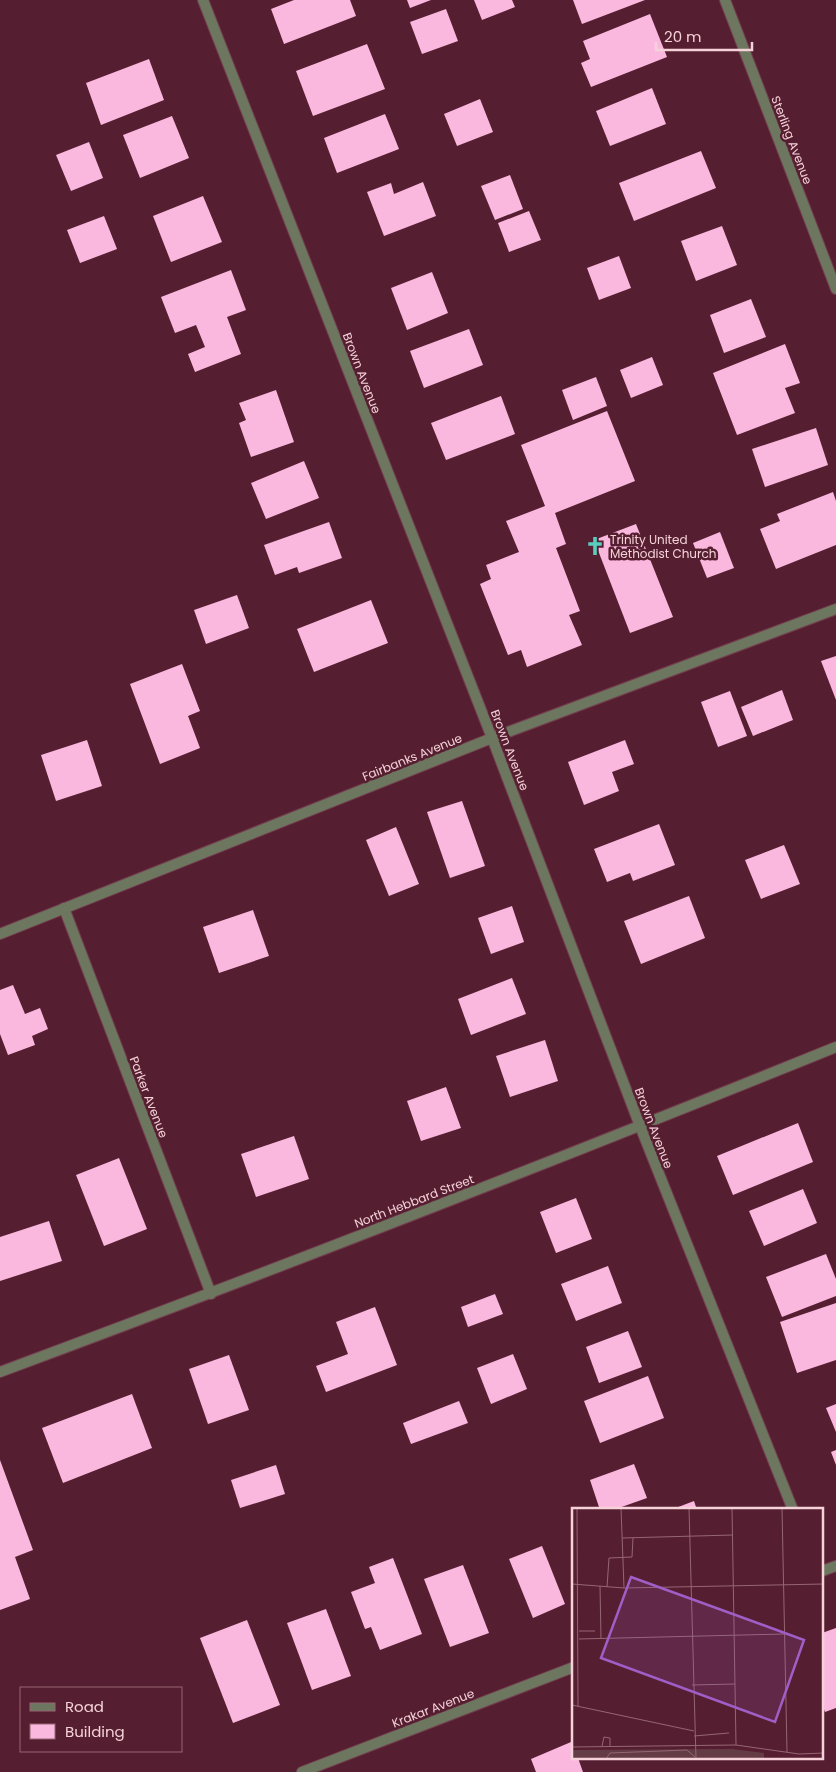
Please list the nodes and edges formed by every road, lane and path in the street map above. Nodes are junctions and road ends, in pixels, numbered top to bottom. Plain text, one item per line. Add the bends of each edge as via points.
1 (203, 0) edge
2 (725, 0) edge
3 (836, 289) edge
4 (836, 608) edge
5 (492, 738) junction
6 (64, 908) junction
7 (0, 934) edge
8 (836, 1047) edge
9 (640, 1126) junction
10 (211, 1294) junction
11 (0, 1372) edge
12 (792, 1508) edge
13 (836, 1566) edge
14 (824, 1570) edge
15 (572, 1668) edge
16 (302, 1772) edge

1 - 5 street, Brown Avenue
2 - 3 street, Sterling Avenue
4 - 5 street, Fairbanks Avenue
5 - 6 street, Fairbanks Avenue
5 - 9 street, Brown Avenue
6 - 7 street, Fairbanks Avenue
6 - 10 street, Parker Avenue
8 - 9 street, North Hebbard Street
9 - 10 street, North Hebbard Street
9 - 12 street, Brown Avenue
10 - 11 street, North Hebbard Street
13 - 14 street
15 - 16 street, Krakar Avenue

